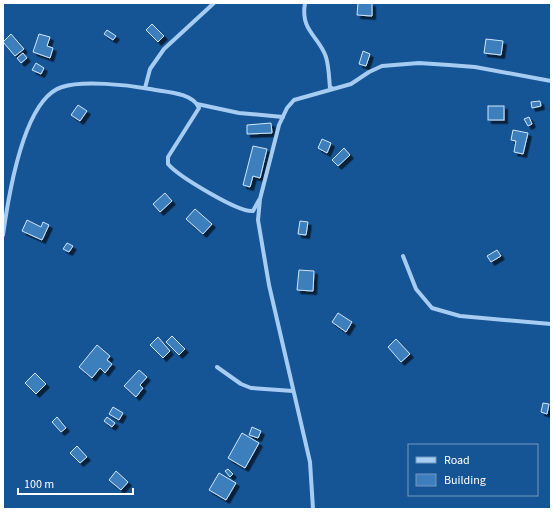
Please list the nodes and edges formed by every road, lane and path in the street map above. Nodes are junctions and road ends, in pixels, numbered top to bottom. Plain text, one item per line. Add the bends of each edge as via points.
1 (214, 3) edge
2 (305, 3) edge
3 (551, 81) edge
4 (145, 88) junction
5 (334, 89) junction
6 (197, 104) junction
7 (283, 117) junction
8 (260, 199) junction
9 (3, 235) edge
10 (403, 256) dead end
11 (551, 324) edge
12 (217, 367) dead end
13 (293, 392) junction
14 (313, 509) edge

1 - 4 street via 164,49 150,69
2 - 5 street via 305,18 311,35 326,57 330,88
3 - 5 street via 475,67 419,63 382,66 352,84
4 - 6 street via 182,96
4 - 9 street via 78,84 60,87 46,97 31,119 19,155
5 - 7 street via 294,100
6 - 7 street via 239,113
6 - 8 street via 199,108 168,157 168,164 184,178 239,208 253,211
7 - 8 street
8 - 13 street via 258,220 269,285
10 - 11 street via 416,289 432,308 460,316
12 - 13 street via 251,388
13 - 14 street via 310,462

